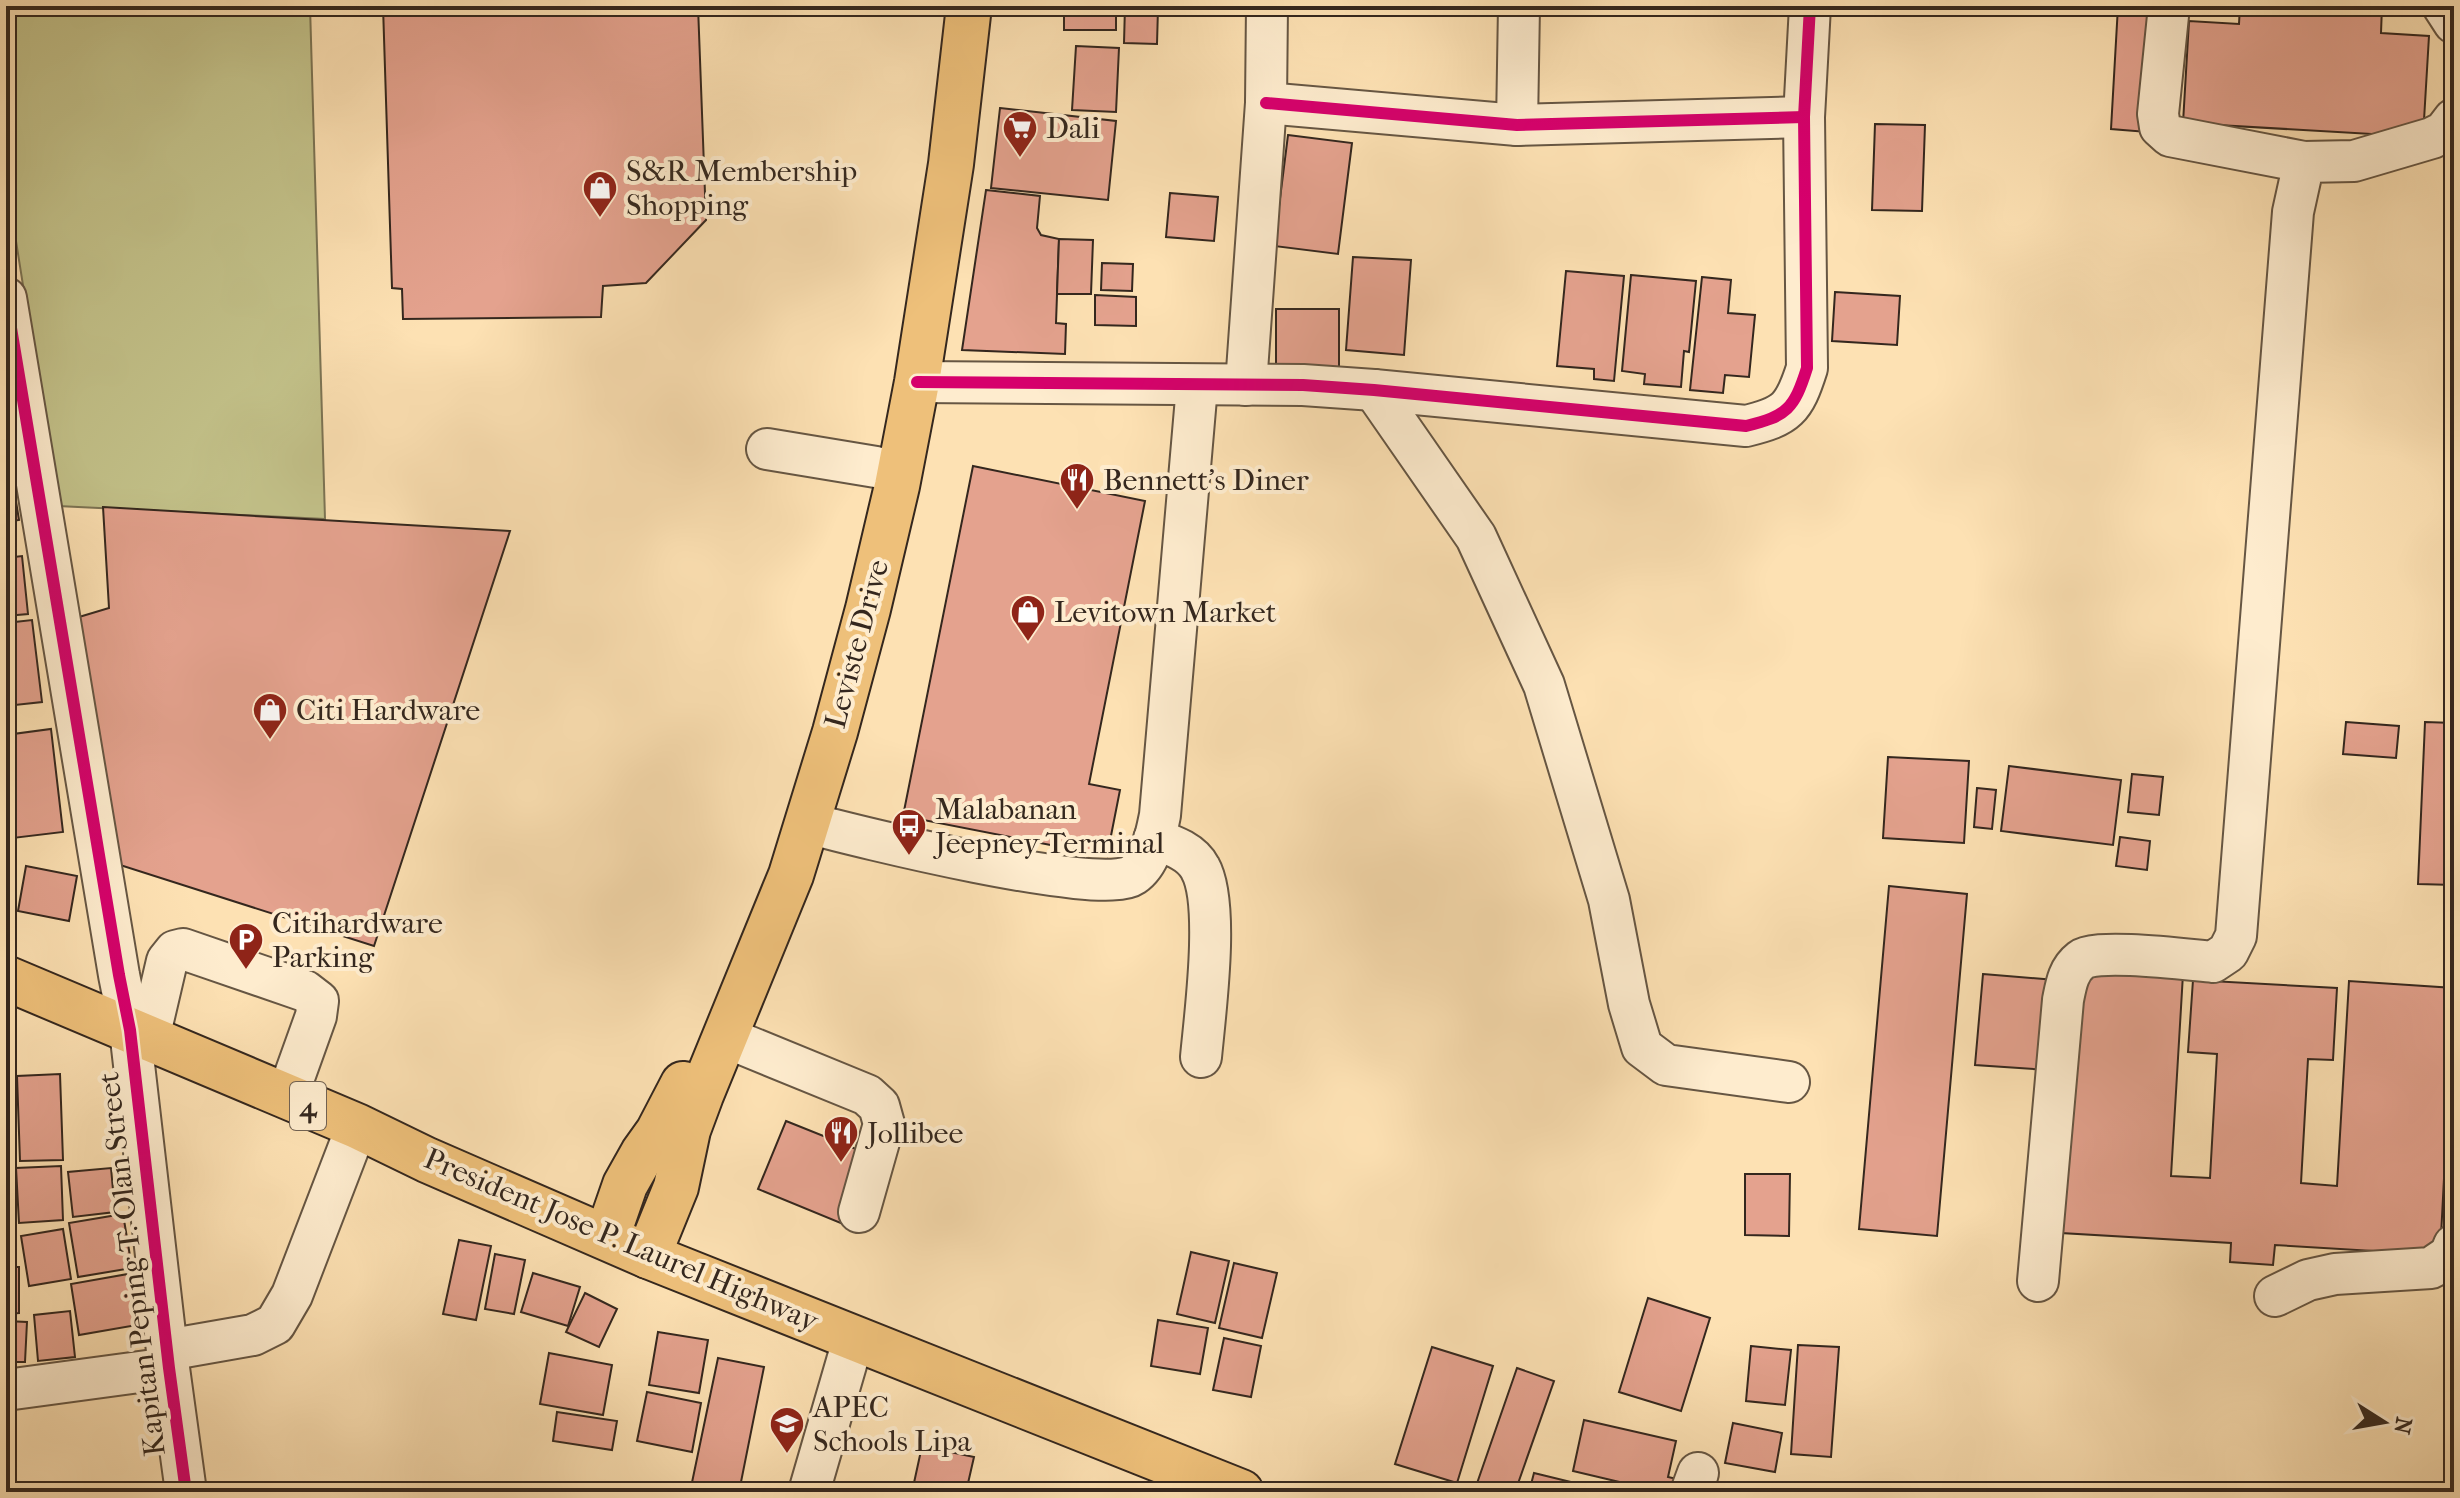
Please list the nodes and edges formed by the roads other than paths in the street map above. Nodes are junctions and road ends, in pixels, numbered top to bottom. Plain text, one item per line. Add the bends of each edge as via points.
1 (944, 6) edge
2 (969, 6) edge
3 (1267, 6) edge
4 (1519, 6) edge
5 (1810, 6) edge
6 (2169, 6) edge
7 (2443, 6) edge
8 (2454, 23) edge
9 (1266, 103) junction
10 (1804, 117) junction
11 (2454, 119) edge
12 (1517, 125) junction
13 (2304, 162) junction
14 (6, 298) edge
15 (917, 382) junction
16 (1246, 385) junction
17 (1197, 386) junction
18 (1374, 390) junction
19 (767, 449) dead end
20 (876, 467) junction
21 (808, 823) junction
22 (1154, 839) junction
23 (6, 978) edge
24 (139, 1034) junction
25 (725, 1037) junction
26 (1201, 1057) dead end
27 (1789, 1082) dead end
28 (287, 1097) junction
29 (357, 1126) junction
30 (859, 1212) dead end
31 (607, 1237) junction
32 (2454, 1245) edge
33 (648, 1256) junction
34 (2038, 1281) dead end
35 (2275, 1296) dead end
36 (854, 1337) junction
37 (168, 1359) junction
38 (6, 1390) edge
39 (186, 1492) edge
40 (809, 1492) edge
41 (1241, 1492) edge

1 - 20 main road, Leviste Drive via 923,193
2 - 15 main road, Leviste Drive
3 - 9 street
4 - 12 street
5 - 10 street
6 - 13 street via 2160,127 2170,136
7 - 8 street
9 - 12 street
9 - 16 street
10 - 12 street
10 - 18 street via 1807,368 1798,396 1776,419 1746,426
11 - 13 street via 2432,138 2354,161
13 - 34 street via 2293,212 2236,936 2228,952 2213,962 2101,954 2082,959 2069,975
14 - 24 street, Kapitan Peping T. Olan Street via 119,975
15 - 17 street
15 - 21 main road, Leviste Drive via 868,609
16 - 17 street
16 - 18 street
17 - 22 street
18 - 27 street via 1476,537 1544,685 1609,900 1642,1047 1666,1065
19 - 20 street
20 - 31 main road, Leviste Drive via 839,637 770,871 687,1074 625,1185
21 - 22 street via 864,839 1085,879 1132,876 1145,862
21 - 25 main road, Leviste Drive
22 - 26 street via 1182,849 1199,865 1207,884 1210,956
23 - 24 main road, President Jose P. Laurel Highway / 4
24 - 28 main road, President Jose P. Laurel Highway / 4
24 - 28 street via 175,951 183,949 305,991 318,1001 316,1016
24 - 37 street, Kapitan Peping T. Olan Street
25 - 30 street via 867,1095 879,1106 884,1124
25 - 33 main road, Leviste Drive via 688,1130 676,1187
28 - 29 main road, President Jose P. Laurel Highway / 4
29 - 31 main road, President Jose P. Laurel Highway / 4
29 - 37 street via 292,1295 275,1324
31 - 33 main road, President Jose P. Laurel Highway / 4
32 - 35 street via 2450,1255 2431,1268 2335,1274
33 - 36 main road, President Jose P. Laurel Highway / 4
36 - 40 street
36 - 41 main road, President Jose P. Laurel Highway / 4
37 - 38 street
37 - 39 street, Kapitan Peping T. Olan Street

